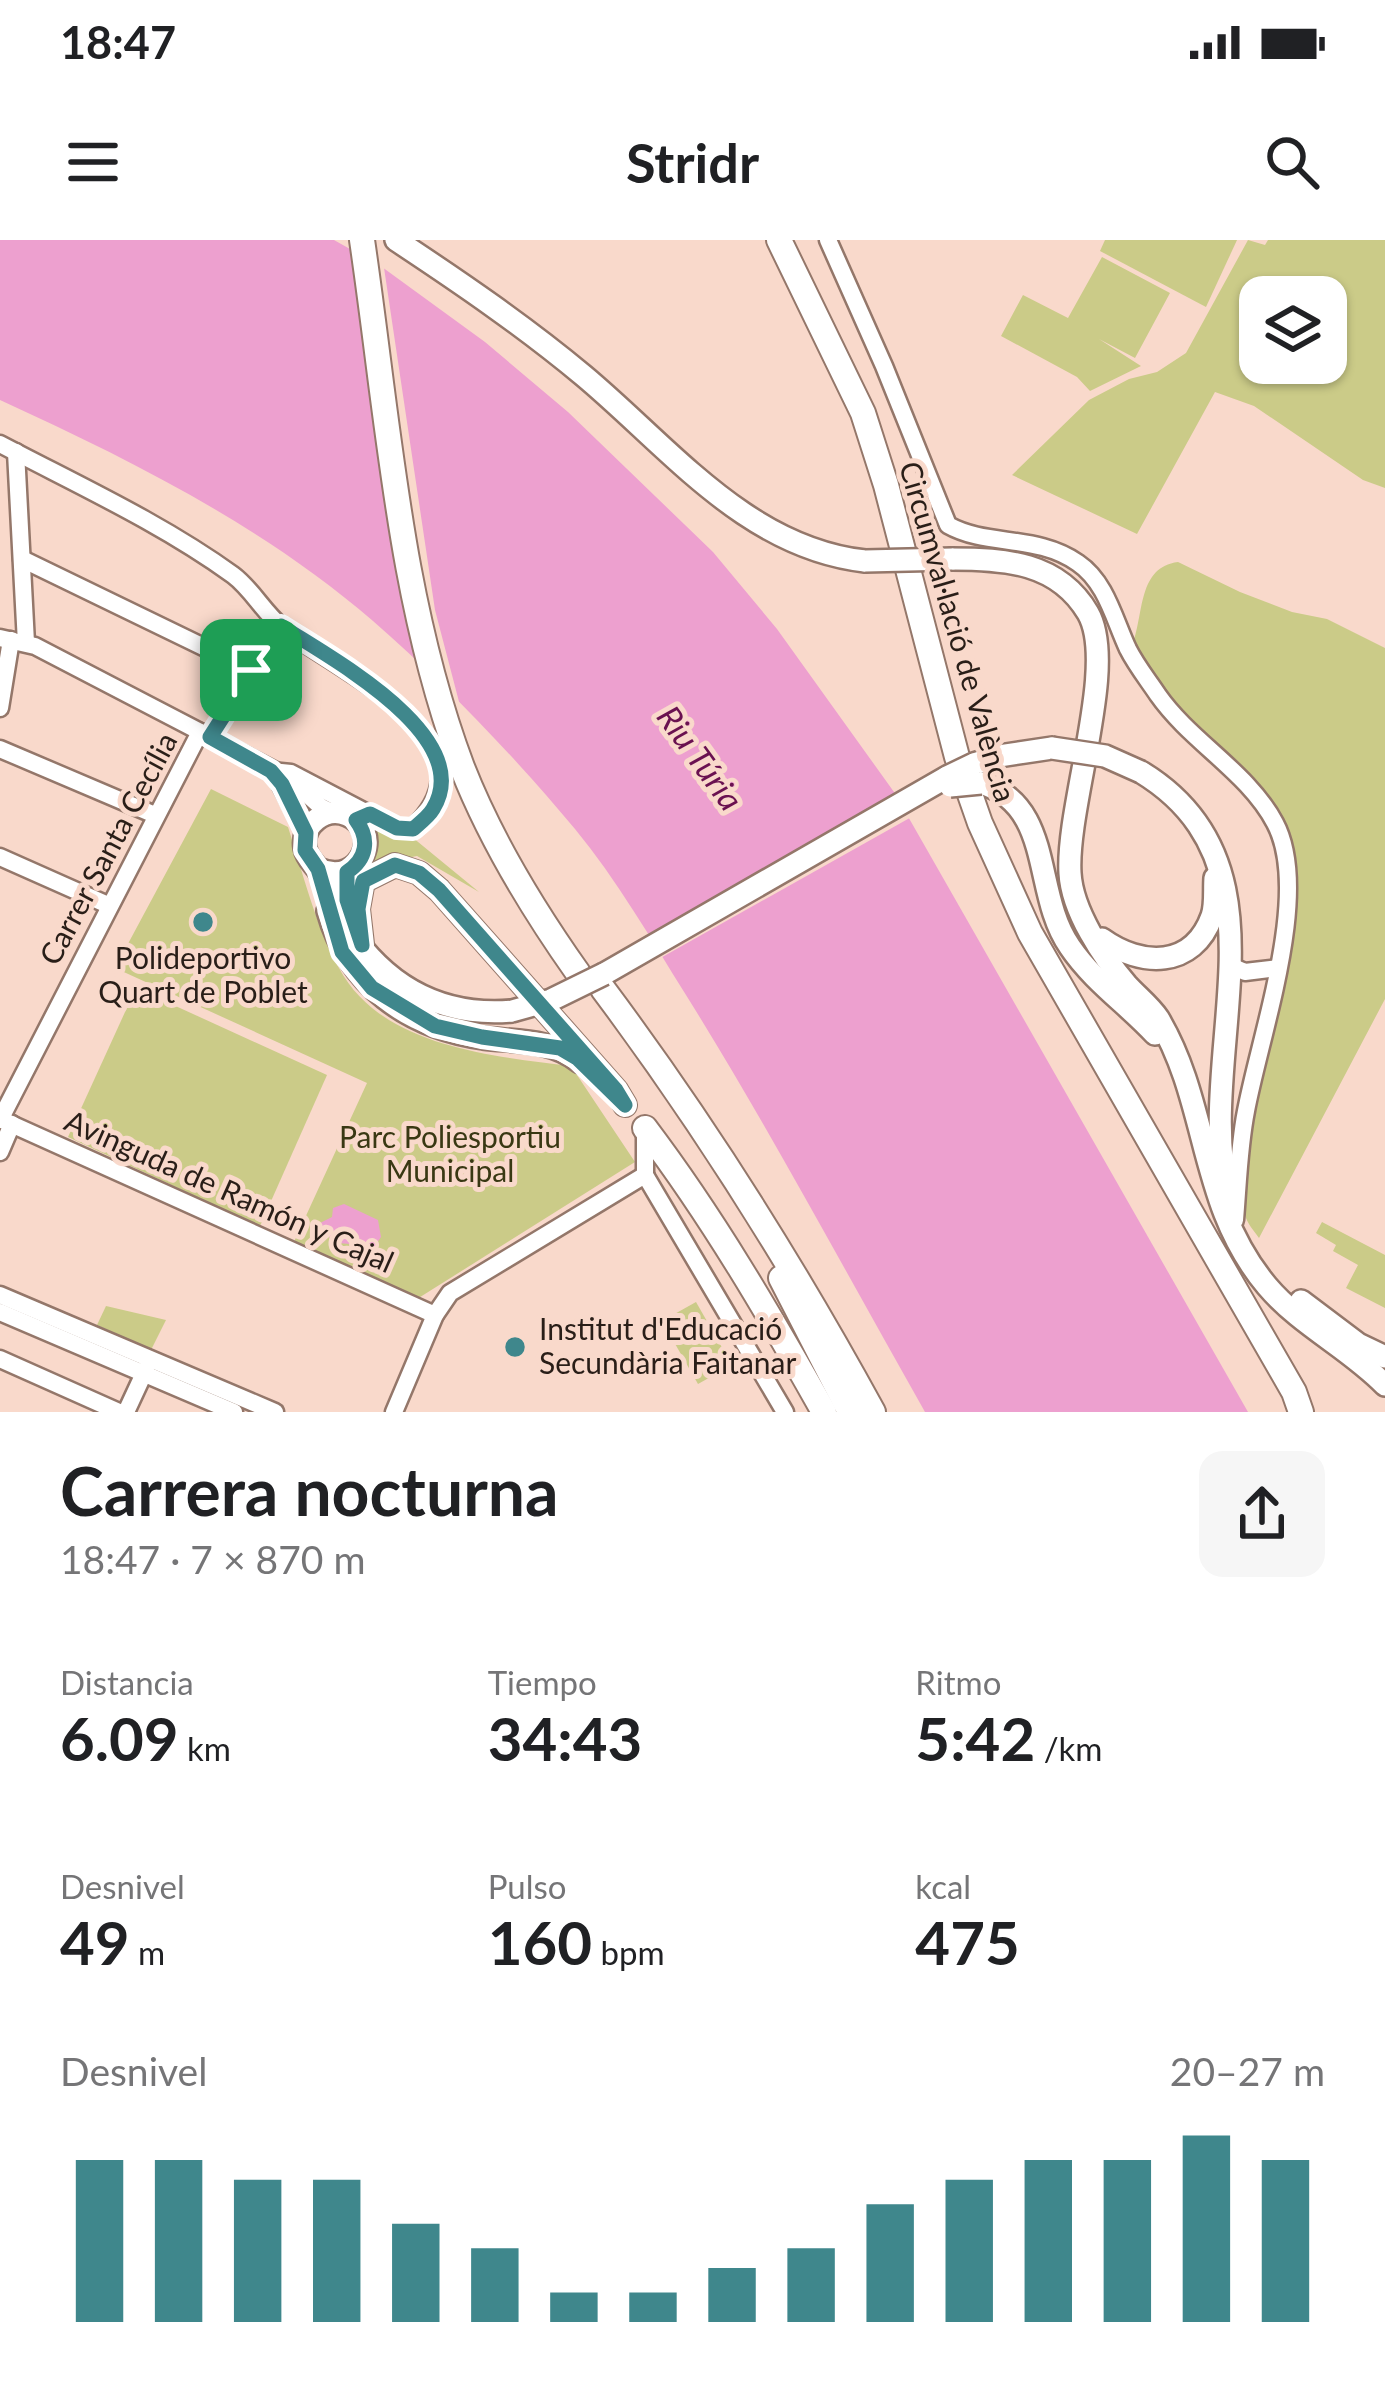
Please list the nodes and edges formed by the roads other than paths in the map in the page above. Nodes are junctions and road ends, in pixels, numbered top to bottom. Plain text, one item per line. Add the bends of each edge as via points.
1 (362, 240) edge
2 (373, 240) edge
3 (396, 240) edge
4 (779, 240) edge
5 (796, 240) edge
6 (828, 240) edge
7 (863, 413) junction
8 (8, 448) edge
9 (22, 559) junction
10 (281, 626) junction
11 (12, 640) edge
12 (251, 670) junction
13 (0, 708) edge
14 (205, 734) junction
15 (0, 748) edge
16 (469, 769) junction
17 (271, 771) junction
18 (978, 774) junction
19 (333, 813) junction
20 (155, 815) junction
21 (363, 817) junction
22 (1197, 820) junction
23 (306, 833) junction
24 (0, 857) edge
25 (347, 872) junction
26 (321, 878) junction
27 (108, 905) junction
28 (1089, 929) junction
29 (362, 945) junction
30 (1229, 965) junction
31 (1278, 968) junction
32 (593, 980) junction
33 (1176, 1055) junction
34 (625, 1105) junction
35 (3, 1120) edge
36 (645, 1127) junction
37 (0, 1152) edge
38 (646, 1175) junction
39 (689, 1186) junction
40 (743, 1207) junction
41 (1235, 1220) junction
42 (0, 1295) edge
43 (0, 1312) edge
44 (436, 1315) junction
45 (1385, 1357) edge
46 (0, 1359) edge
47 (147, 1368) junction
48 (1385, 1385) edge
49 (1297, 1402) edge
50 (123, 1412) edge
51 (233, 1412) edge
52 (275, 1412) edge
53 (394, 1412) edge
54 (785, 1412) edge
55 (824, 1412) edge
56 (850, 1412) edge
57 (869, 1412) edge
58 (1314, 1412) edge

1 - 16 highway via 413,595 434,682
2 - 16 highway via 424,593
3 - 28 main road, bridge via 497,307 781,539 865,561 1007,560 1070,588 1099,648 1069,841 1070,880
4 - 7 highway, Circumval·lació de València
5 - 7 highway via 842,340
6 - 31 street via 948,525 1040,545 1084,567 1162,701 1278,827 1290,875
7 - 49 highway, Circumval·lació de València via 980,824 1030,933
8 - 9 street
8 - 10 street via 237,577
9 - 11 street
9 - 12 street
10 - 12 street, Carrer Santa Cecília
10 - 21 street via 420,727 438,760 442,787 413,829
11 - 13 street
11 - 14 street
12 - 14 street, Carrer Santa Cecília
14 - 17 street
14 - 20 street, Carrer Santa Cecília
15 - 20 street
16 - 32 highway
17 - 19 street
17 - 21 street via 291,773
17 - 23 street
18 - 22 main road, bridge via 998,756 1052,748 1105,757 1163,785
18 - 32 main road, bridge via 942,785
18 - 33 main road via 1028,818 1068,944
19 - 21 main road
19 - 23 main road
20 - 27 street, Carrer Santa Cecília
21 - 25 main road via 365,848
22 - 28 main road via 1215,873 1212,916 1189,949 1160,961 1121,952
22 - 30 main road via 1219,857
23 - 26 main road via 305,850
24 - 27 street
25 - 26 main road
25 - 29 main road
26 - 29 main road
26 - 34 main road via 342,952 392,1004 457,1032 560,1048
27 - 35 street, Carrer Santa Cecília
28 - 33 main road via 1156,1015
29 - 32 main road, bridge via 396,982 463,1011 512,1011
29 - 34 main road via 363,881 395,865 419,873
30 - 31 street via 1245,972
30 - 41 main road via 1222,1123
31 - 41 street via 1245,1114
32 - 40 highway
32 - 57 highway via 766,1224
33 - 48 main road via 1231,1233 1292,1312
34 - 36 main road
35 - 37 street, Carrer Santa Cecília
35 - 44 street, Avinguda de Ramón y Cajal
36 - 38 street
36 - 39 highway
38 - 39 street
38 - 44 street via 450,1293
38 - 54 street
39 - 55 highway
40 - 56 highway
40 - 57 highway
41 - 45 main road via 1306,1306
42 - 47 street
43 - 47 street
44 - 53 street
46 - 50 street
47 - 50 street
47 - 51 street
47 - 52 street
49 - 58 highway, Circumval·lació de València

